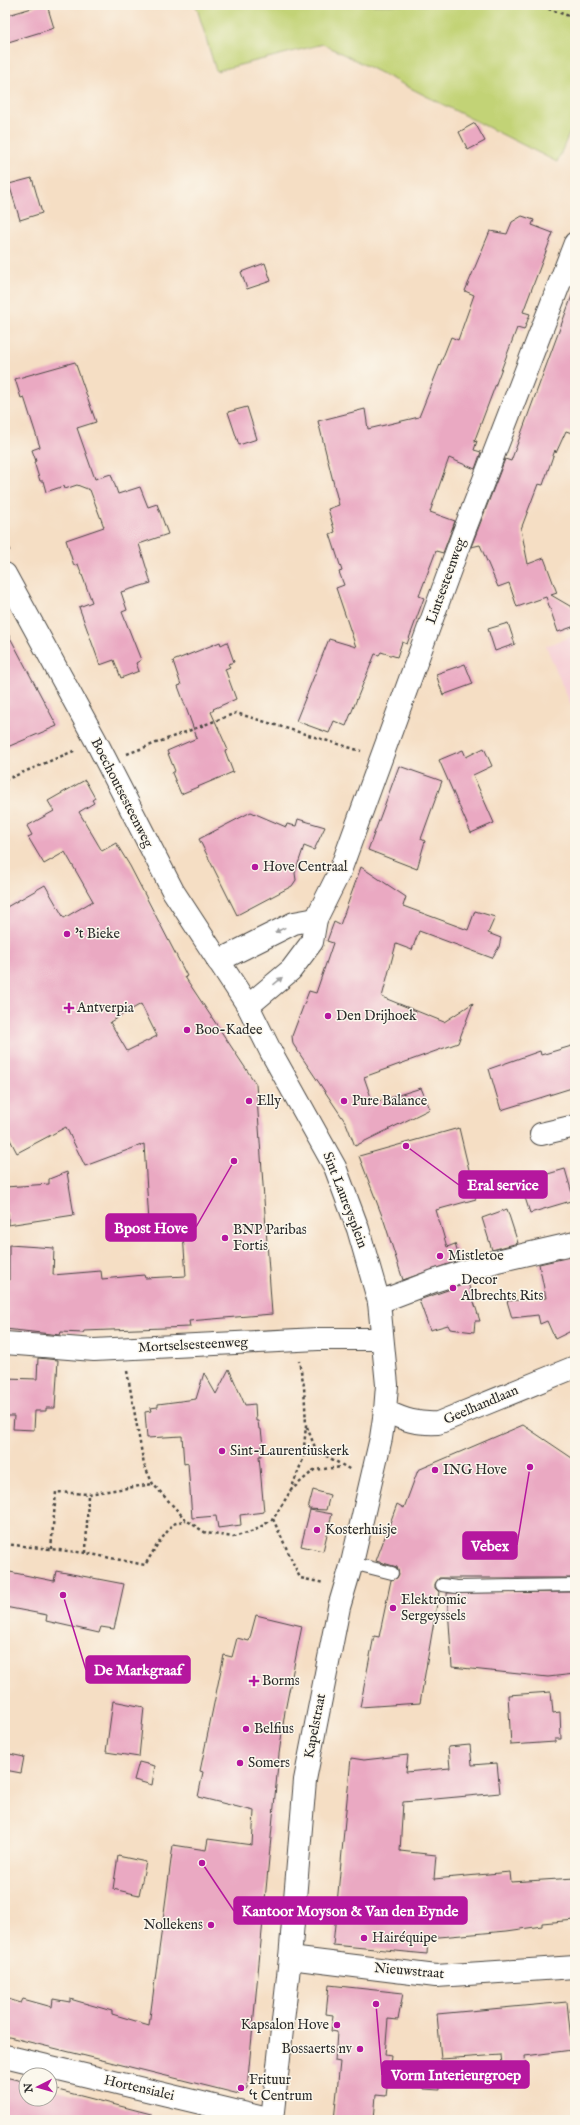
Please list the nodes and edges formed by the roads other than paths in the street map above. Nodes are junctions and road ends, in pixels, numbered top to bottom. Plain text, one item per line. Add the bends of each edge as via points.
1 (575, 244) edge
2 (5, 574) edge
3 (316, 918) junction
4 (218, 961) junction
5 (248, 1006) junction
6 (575, 1126) edge
7 (541, 1134) dead end
8 (575, 1243) edge
9 (380, 1302) junction
10 (382, 1339) junction
11 (5, 1343) edge
12 (573, 1372) edge
13 (385, 1411) junction
14 (352, 1563) junction
15 (392, 1573) dead end
16 (442, 1585) dead end
17 (575, 1585) edge
18 (290, 1958) junction
19 (575, 1967) edge
20 (5, 2056) edge
21 (272, 2120) edge

1 - 3 street, Lintsesteenweg via 463,534 340,872
2 - 4 street, Boechoutsesteenweg via 96,741 173,891
3 -> 4 street via 294,923
5 -> 3 street, Lintsesteenweg via 290,970 312,942
4 - 5 street, Boechoutsesteenweg
5 - 9 street, Sint Laureysplein via 335,1167 358,1228
6 - 7 street
8 - 9 street via 497,1261
9 - 10 street, Sint Laureysplein
10 - 11 street, Mortselsesteenweg via 295,1340 94,1350
10 - 13 street, Kapelstraat via 387,1385
12 - 13 street, Geelhandlaan via 438,1423 421,1424 404,1420
13 - 14 street, Kapelstraat
14 - 15 lane
14 - 18 street, Kapelstraat via 339,1607 304,1780
16 - 17 lane
18 - 19 street, Nieuwstraat via 436,1976
18 - 21 street, Kapelstraat
20 - 21 street, Hortensialei

